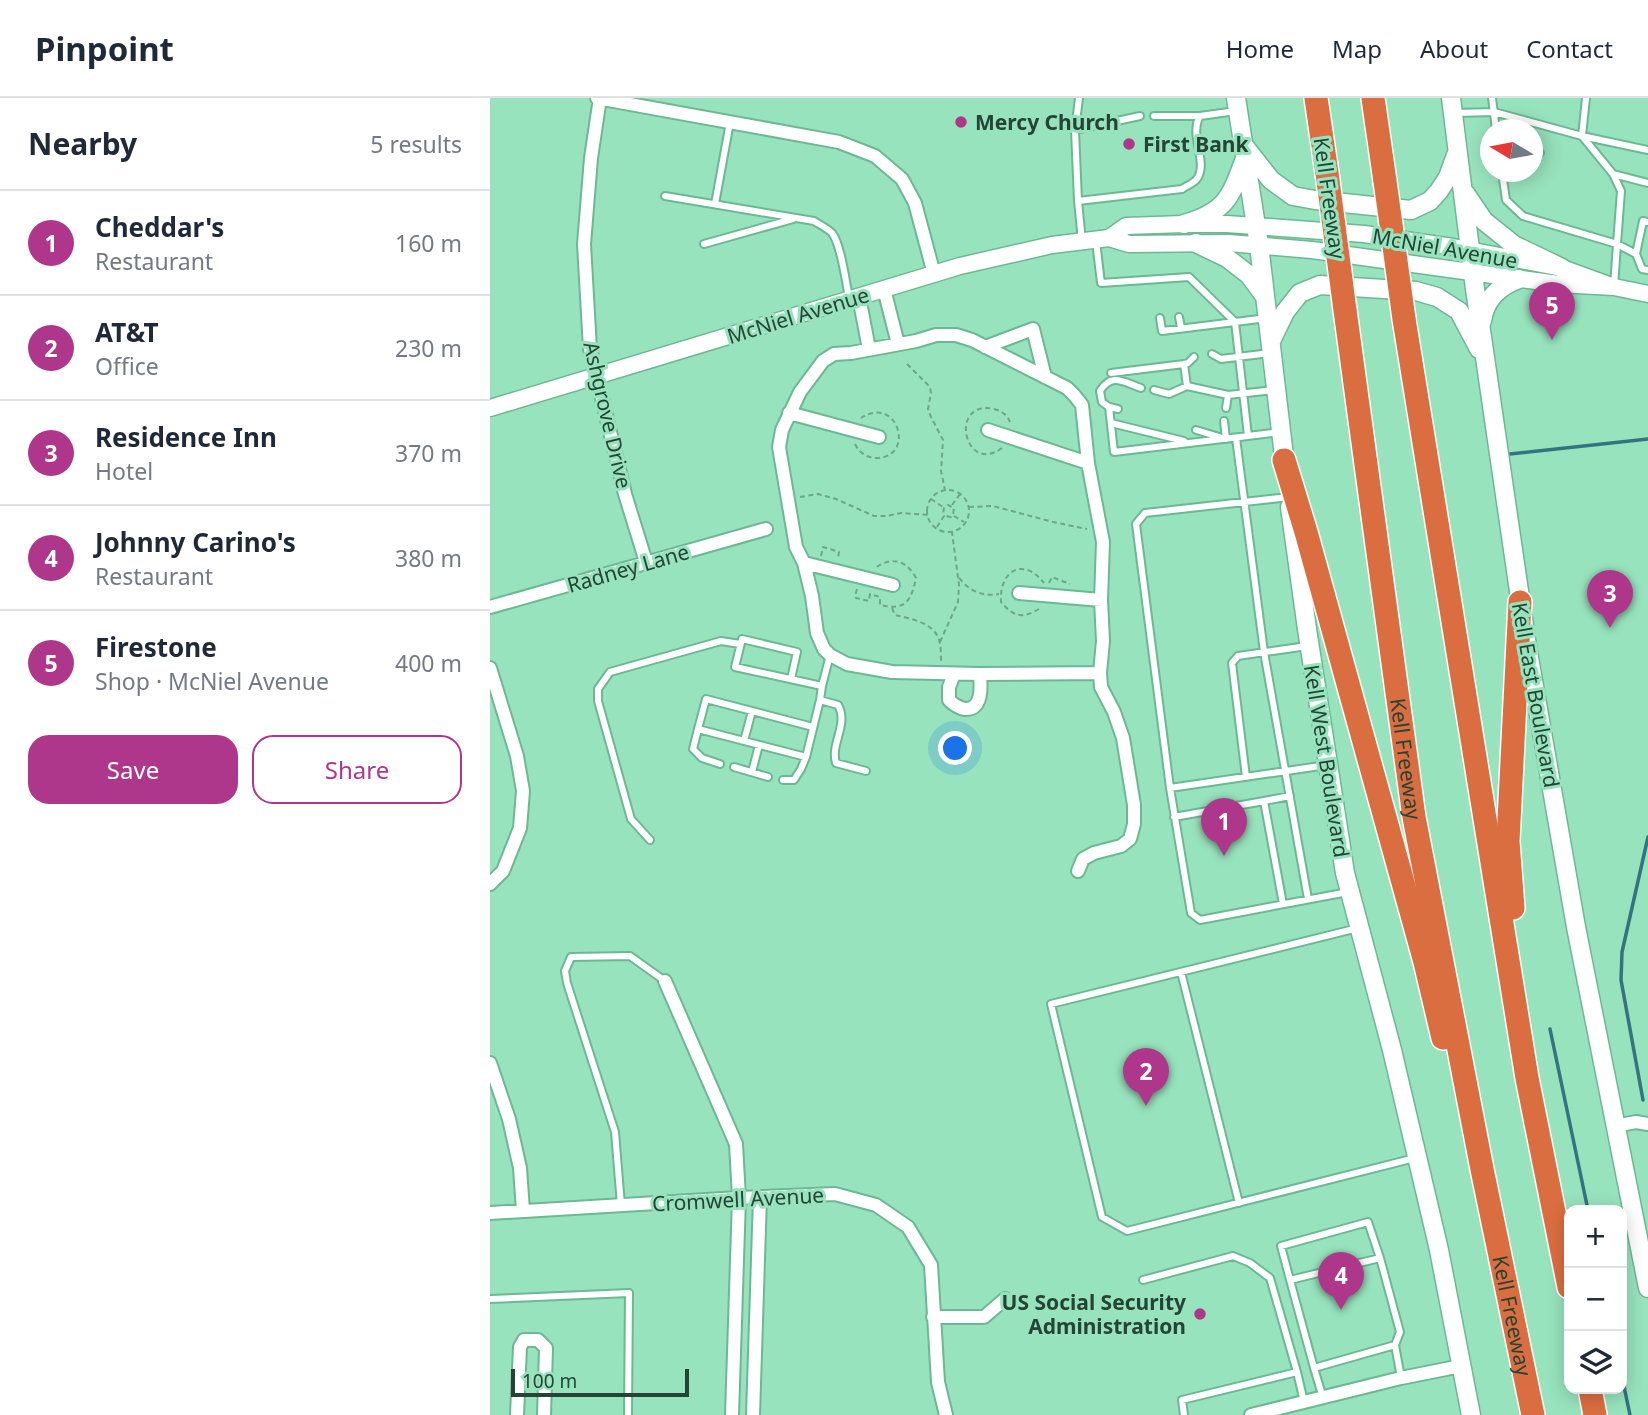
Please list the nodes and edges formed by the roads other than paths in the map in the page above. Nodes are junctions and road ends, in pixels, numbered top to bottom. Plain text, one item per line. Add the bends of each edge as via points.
1 (599, 98) edge
2 (1079, 98) edge
3 (1317, 98) edge
4 (1373, 98) edge
5 (1492, 98) edge
6 (1586, 98) edge
7 (1237, 104) edge
8 (1452, 105) edge
9 (1494, 112) junction
10 (1140, 116) dead end
11 (1154, 116) dead end
12 (1200, 116) junction
13 (1495, 119) edge
14 (730, 122) junction
15 (1075, 130) junction
16 (1582, 136) junction
17 (1458, 150) junction
18 (1648, 150) edge
19 (1244, 151) junction
20 (1613, 174) junction
21 (1503, 182) edge
22 (1648, 183) edge
23 (1463, 190) junction
24 (665, 196) dead end
25 (1077, 201) junction
26 (715, 204) junction
27 (796, 218) junction
28 (1648, 222) edge
29 (1184, 224) junction
30 (1256, 226) junction
31 (1645, 229) edge
32 (1096, 239) junction
33 (1196, 243) junction
34 (1617, 243) junction
35 (704, 244) dead end
36 (1259, 245) junction
37 (1470, 250) junction
38 (1636, 254) junction
39 (1562, 268) junction
40 (1648, 270) edge
41 (1473, 273) junction
42 (934, 274) junction
43 (1175, 278) junction
44 (1156, 279) junction
45 (1519, 279) junction
46 (1614, 287) junction
47 (1176, 288) dead end
48 (884, 289) junction
49 (1157, 289) dead end
50 (1648, 294) edge
51 (1265, 297) junction
52 (854, 298) junction
53 (1179, 317) dead end
54 (1160, 318) dead end
55 (1268, 318) junction
56 (1235, 322) junction
57 (1181, 328) junction
58 (1481, 331) junction
59 (898, 344) junction
60 (985, 347) junction
61 (1271, 347) junction
62 (869, 349) junction
63 (1212, 354) dead end
64 (1194, 357) dead end
65 (1239, 357) junction
66 (1221, 359) junction
67 (1485, 361) junction
68 (1186, 363) junction
69 (1213, 365) dead end
70 (1195, 367) dead end
71 (1111, 373) dead end
72 (597, 376) junction
73 (1045, 377) junction
74 (1187, 386) junction
75 (1141, 388) dead end
76 (1154, 390) dead end
77 (1276, 390) junction
78 (1243, 394) junction
79 (1228, 395) junction
80 (1109, 407) junction
81 (490, 408) edge
82 (1226, 408) dead end
83 (1118, 409) dead end
84 (789, 413) junction
85 (1224, 421) dead end
86 (1111, 423) junction
87 (988, 430) dead end
88 (1196, 430) dead end
89 (1281, 432) junction
90 (1248, 436) junction
91 (879, 437) dead end
92 (1236, 438) junction
93 (1226, 439) junction
94 (1190, 443) junction
95 (1284, 460) junction
96 (1088, 463) junction
97 (1289, 497) junction
98 (1244, 502) junction
99 (766, 529) dead end
100 (646, 562) junction
101 (804, 563) junction
102 (892, 585) dead end
103 (1019, 593) dead end
104 (1101, 600) junction
105 (1520, 602) junction
106 (490, 607) edge
107 (740, 644) junction
108 (1309, 645) junction
109 (1264, 652) junction
110 (830, 655) junction
111 (490, 668) edge
112 (1100, 673) junction
113 (954, 674) junction
114 (980, 674) junction
115 (791, 679) junction
116 (822, 686) junction
117 (820, 700) junction
118 (752, 711) junction
119 (813, 727) junction
120 (698, 729) junction
121 (744, 741) junction
122 (759, 745) junction
123 (806, 757) junction
124 (720, 764) dead end
125 (1328, 765) junction
126 (734, 767) dead end
127 (866, 771) dead end
128 (1284, 771) junction
129 (752, 772) junction
130 (768, 776) dead end
131 (1246, 777) junction
132 (783, 780) dead end
133 (1170, 788) junction
134 (1290, 796) junction
135 (1264, 801) junction
136 (1174, 817) junction
137 (650, 841) dead end
138 (1078, 870) dead end
139 (490, 884) edge
140 (1350, 892) junction
141 (1308, 900) junction
142 (1283, 904) junction
143 (1359, 927) junction
144 (1181, 972) junction
145 (664, 981) joint
146 (490, 1063) edge
147 (1527, 1078) junction
148 (1648, 1124) edge
149 (1615, 1126) junction
150 (1474, 1129) junction
151 (1417, 1158) junction
152 (1482, 1169) junction
153 (760, 1197) junction
154 (739, 1198) junction
155 (1239, 1203) junction
156 (621, 1205) junction
157 (523, 1211) junction
158 (490, 1213) edge
159 (1380, 1258) junction
160 (1565, 1268) edge
161 (1143, 1280) dead end
162 (1290, 1280) junction
163 (1648, 1288) edge
164 (490, 1299) edge
165 (1005, 1299) dead end
166 (933, 1317) junction
167 (734, 1334) junction
168 (757, 1335) junction
169 (1395, 1345) junction
170 (1461, 1366) junction
171 (1314, 1368) junction
172 (1297, 1372) junction
173 (1401, 1378) junction
174 (1591, 1394) edge
175 (1323, 1398) junction
176 (1304, 1402) junction
177 (517, 1415) edge
178 (544, 1415) edge
179 (628, 1415) edge
180 (732, 1415) edge
181 (753, 1415) edge
182 (946, 1415) edge
183 (1184, 1415) edge
184 (1251, 1415) edge
185 (1471, 1415) edge
186 (1519, 1415) edge
187 (1534, 1415) edge
188 (1595, 1415) edge

1 - 14 street
1 - 72 street, Ashgrove Drive via 584,244 590,349
2 - 15 lane
3 - 150 highway, Kell Freeway, bridge via 1414,817
4 - 147 highway, bridge via 1404,318
5 - 9 lane
6 - 16 lane
7 - 12 lane
7 - 19 main road, Kell West Boulevard
8 - 9 lane
8 - 17 main road, Kell East Boulevard
9 - 13 lane
9 - 16 lane
10 - 15 lane
11 - 12 lane
12 - 25 lane via 1195,124 1202,170 1182,189
14 - 26 lane
14 - 42 street via 839,142 876,156 902,180 915,203
15 - 25 lane
16 - 18 lane
16 - 20 lane
17 - 19 main road via 1439,191 1411,210 1293,196
17 - 23 main road, Kell East Boulevard
19 - 29 main road via 1233,192 1220,208
19 - 30 main road, Kell West Boulevard
20 - 22 lane
20 - 34 lane via 1621,191
21 - 34 lane via 1506,200 1523,216
23 - 37 main road, Kell East Boulevard
23 - 39 main road via 1484,221 1514,245
24 - 26 lane
25 - 32 lane
26 - 27 lane
27 - 35 lane
27 - 52 lane via 814,221 834,235
28 - 31 lane via 1643,221
29 - 30 street, McNiel Avenue
29 - 32 street, McNiel Avenue via 1126,226
30 - 36 main road, Kell West Boulevard
30 - 37 street, McNiel Avenue via 1364,234
31 - 38 lane
32 - 33 street, McNiel Avenue via 1129,244
32 - 42 street, McNiel Avenue
32 - 44 lane via 1101,283
33 - 36 street, McNiel Avenue
33 - 51 main road via 1249,275
34 - 38 lane
34 - 46 lane
36 - 41 street, McNiel Avenue
36 - 51 main road, Kell West Boulevard
37 - 39 street, McNiel Avenue
37 - 41 main road, Kell East Boulevard
38 - 40 lane via 1642,269
39 - 46 street, McNiel Avenue
41 - 45 street, McNiel Avenue
41 - 58 main road, Kell East Boulevard
42 - 48 street, McNiel Avenue
43 - 44 lane
43 - 47 lane
43 - 56 lane via 1189,277
44 - 49 lane
45 - 46 street, McNiel Avenue
45 - 58 main road via 1495,292 1486,304
46 - 50 street, McNiel Avenue
48 - 52 street, McNiel Avenue
48 - 59 street
51 - 55 main road, Kell West Boulevard
52 - 62 street
52 - 72 street, McNiel Avenue
53 - 57 lane
54 - 57 lane via 1162,331
55 - 56 lane
55 - 61 main road, Kell West Boulevard
56 - 57 lane
56 - 65 lane
58 - 67 main road, Kell East Boulevard
59 - 60 street via 946,334
59 - 62 street
60 - 73 street
60 - 73 street via 1033,329
61 - 65 lane
61 - 67 main road via 1285,312 1300,293 1320,285 1416,291 1459,311
61 - 77 main road, Kell West Boulevard
62 - 84 street via 834,354 823,361
63 - 66 lane
64 - 68 lane
65 - 66 lane
65 - 78 lane
66 - 69 lane
67 - 105 main road, Kell East Boulevard
68 - 70 lane
68 - 71 lane
68 - 74 lane
72 - 81 street, McNiel Avenue
72 - 100 street, Ashgrove Drive
73 - 96 street via 1067,388 1082,405
74 - 76 lane via 1169,394
74 - 79 lane
75 - 80 lane via 1115,379 1106,382 1100,391 1102,402
77 - 78 lane
77 - 89 main road, Kell West Boulevard
78 - 79 lane
78 - 90 lane
79 - 82 lane
80 - 83 lane
80 - 86 lane
84 - 91 street
84 - 101 street via 779,447 796,547
85 - 93 lane
86 - 94 lane
86 - 94 lane via 1114,452
87 - 96 street
88 - 93 lane
89 - 90 lane
89 - 95 main road, Kell West Boulevard
90 - 92 lane
92 - 93 lane
92 - 98 lane
93 - 94 lane
95 - 97 main road, Kell West Boulevard
95 - 150 highway via 1439,1026
96 - 104 street via 1103,542
97 - 98 lane
97 - 108 main road, Kell West Boulevard
98 - 109 lane
98 - 133 lane via 1145,513 1136,524
99 - 100 street, Radney Lane
100 - 106 street, Radney Lane
101 - 102 street
101 - 110 street via 817,633
103 - 104 street
104 - 112 street
105 - 147 highway via 1508,841
105 - 149 main road, Kell East Boulevard
107 - 115 lane via 735,667
107 - 115 lane via 742,639 797,652
107 - 137 lane via 721,641 610,673 598,688 631,819
108 - 109 lane
108 - 125 main road, Kell West Boulevard
109 - 128 lane
109 - 131 lane via 1238,656 1232,663
110 - 113 street via 847,664 882,671
110 - 116 lane
111 - 139 street via 523,791 520,828 503,871
112 - 114 street
112 - 138 street via 1101,687 1123,738 1134,824 1130,839 1083,859
113 - 114 street
113 - 114 street via 949,700 967,709 978,703
115 - 116 lane
116 - 117 lane
117 - 119 lane
117 - 127 lane via 838,705 842,712 836,763
118 - 119 lane
118 - 120 lane via 705,699
118 - 121 lane
119 - 123 lane
120 - 121 lane
120 - 124 lane via 693,750
121 - 122 lane
122 - 123 lane
122 - 129 lane
123 - 132 lane via 794,780
125 - 128 lane
125 - 140 main road, Kell West Boulevard
126 - 129 lane
128 - 131 lane
128 - 134 lane
129 - 130 lane
131 - 133 lane
133 - 136 lane
134 - 135 lane
134 - 141 lane
135 - 136 lane
135 - 142 lane
136 - 142 lane via 1191,913 1200,920
140 - 141 lane
140 - 143 main road, Kell West Boulevard
141 - 142 lane
143 - 144 lane
143 - 151 main road, Kell West Boulevard
144 - 155 lane
144 - 155 lane via 1051,1004 1102,1217 1126,1231
145 - 154 street via 736,1144
145 - 156 lane via 630,956 571,957 565,971 615,1132
146 - 157 street via 512,1131
147 - 160 highway
148 - 149 street
149 - 163 main road, Kell East Boulevard
150 - 152 highway, Kell Freeway
151 - 155 lane
151 - 170 main road, Kell West Boulevard
152 - 186 highway via 1495,1295
152 - 187 highway, Kell Freeway
153 - 154 street, Cromwell Avenue
153 - 166 street, Cromwell Avenue via 835,1194 876,1205 908,1227 931,1265
153 - 168 street
154 - 156 street, Cromwell Avenue
154 - 167 street
156 - 157 street, Cromwell Avenue
157 - 158 street, Cromwell Avenue
159 - 162 lane
159 - 162 lane via 1368,1222 1281,1246
159 - 169 lane via 1400,1332
161 - 172 lane via 1233,1256 1250,1263 1270,1278
162 - 171 lane
164 - 179 lane via 629,1293
165 - 166 street via 984,1317
166 - 182 street, Cromwell Avenue via 938,1382
167 - 168 street
167 - 180 street
168 - 181 street
169 - 171 lane
169 - 173 lane
170 - 173 street
170 - 185 main road, Kell West Boulevard
171 - 175 lane
172 - 176 lane
172 - 183 lane via 1182,1400
173 - 175 street
174 - 188 highway
175 - 176 street
176 - 184 street
177 - 178 street via 520,1347 524,1340 538,1340 546,1348

